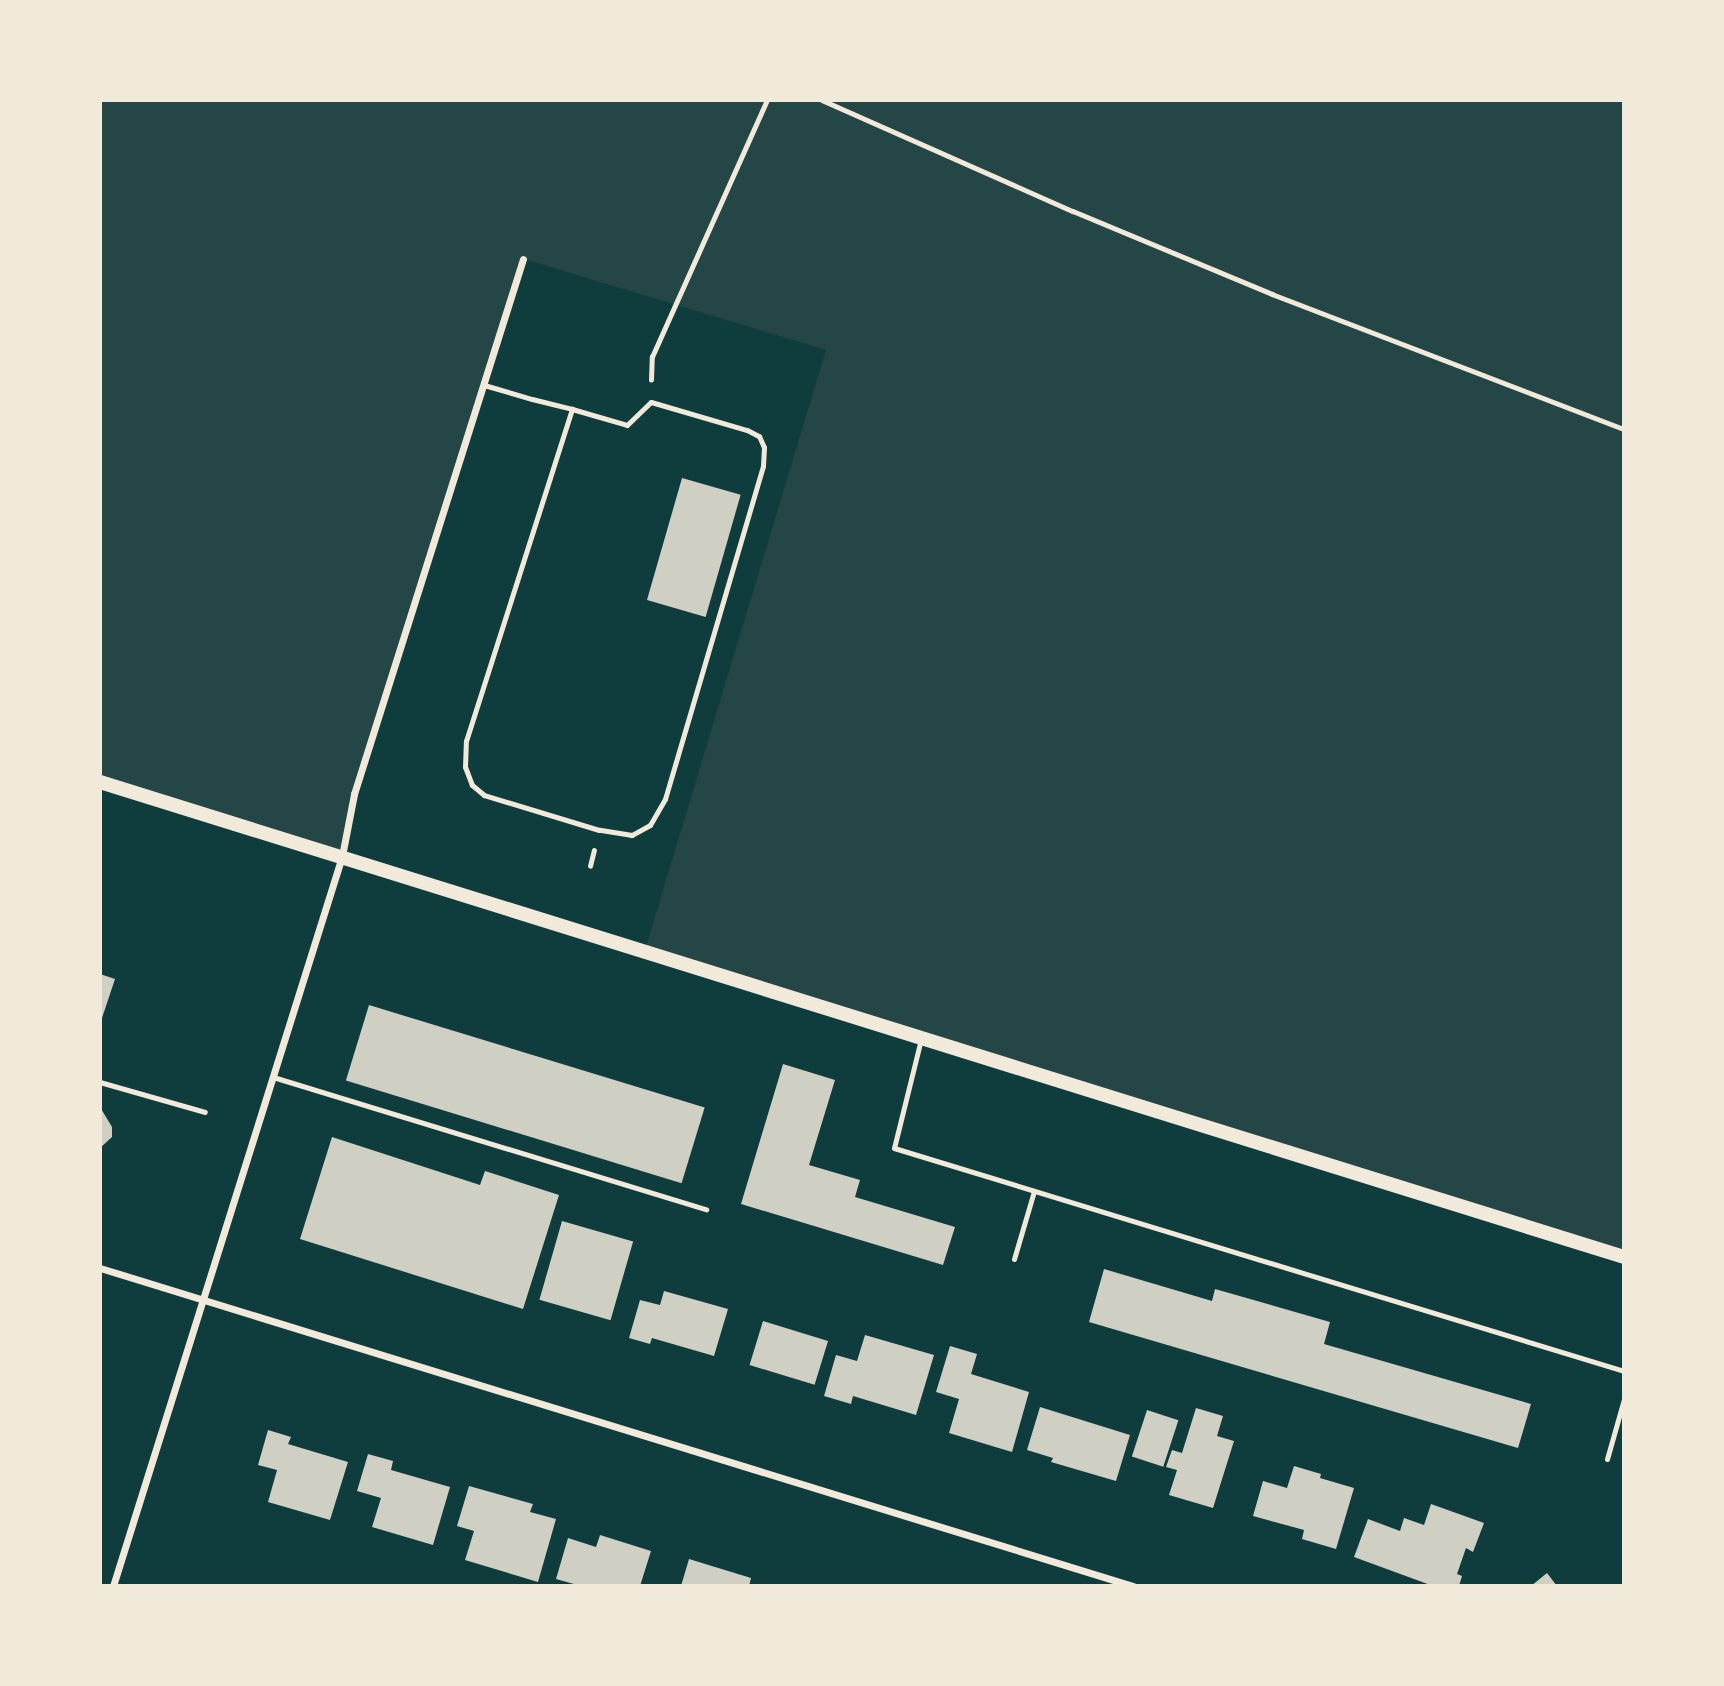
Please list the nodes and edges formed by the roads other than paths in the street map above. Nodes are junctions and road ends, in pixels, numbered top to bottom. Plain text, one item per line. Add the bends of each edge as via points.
1 (523, 259) dead end
2 (484, 385) junction
3 (572, 410) junction
4 (100, 782) edge
5 (342, 856) junction
6 (922, 1037) junction
7 (273, 1077) junction
8 (1034, 1191) junction
9 (706, 1209) dead end
10 (1624, 1257) edge
11 (1014, 1259) dead end
12 (100, 1268) edge
13 (202, 1298) junction
14 (1624, 1371) edge
15 (1624, 1399) edge
16 (1607, 1459) dead end
17 (113, 1586) edge
18 (1133, 1586) edge

1 - 2 street
2 - 3 lane
2 - 5 street via 354,794
3 - 3 lane via 466,741 466,767 472,785 484,795 599,830 632,835 650,825 665,799 765,457 762,441 747,430 651,402 626,425
4 - 5 main road
5 - 6 main road
5 - 7 street
6 - 8 lane via 894,1148
6 - 10 main road
7 - 9 lane
7 - 13 street
8 - 11 lane
8 - 14 lane
12 - 13 street
13 - 17 street
13 - 18 street
15 - 16 lane

